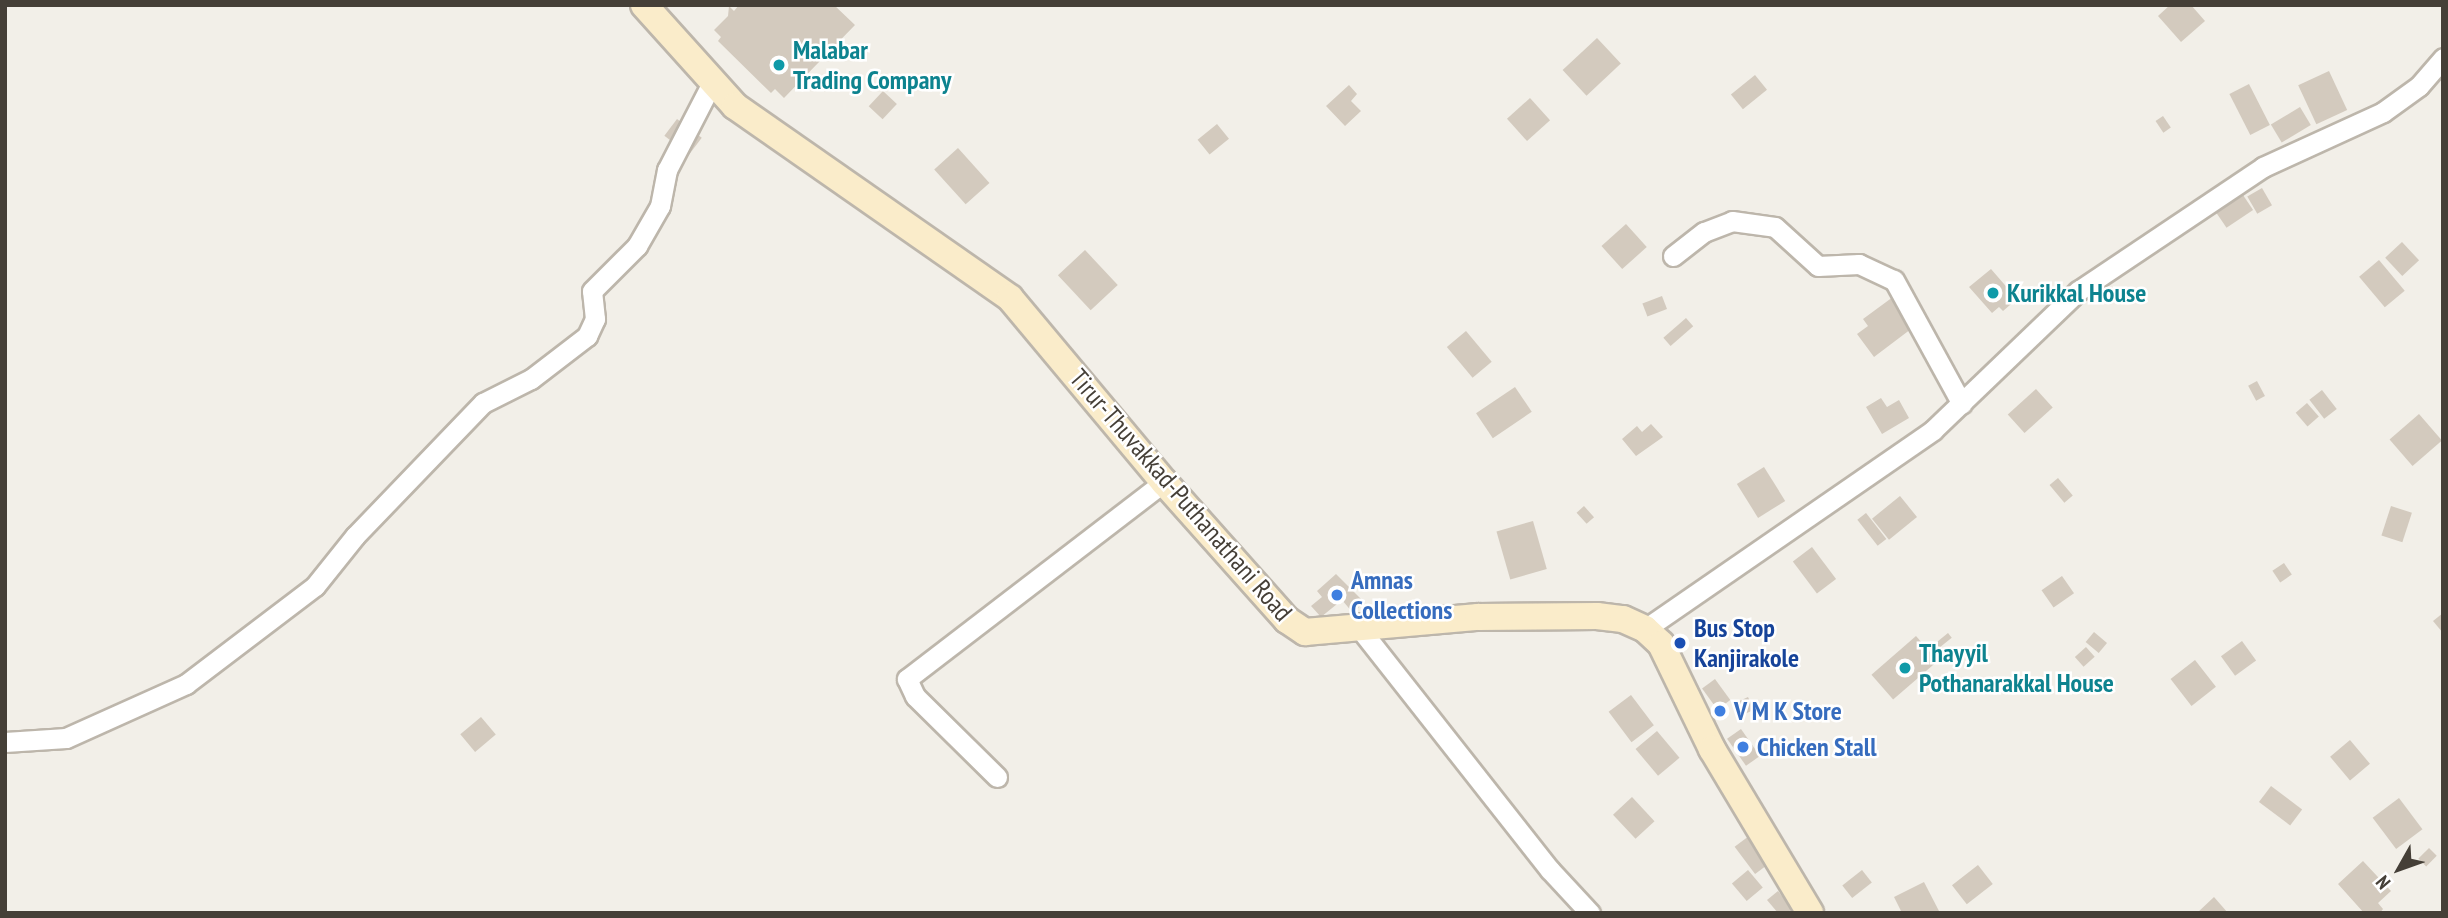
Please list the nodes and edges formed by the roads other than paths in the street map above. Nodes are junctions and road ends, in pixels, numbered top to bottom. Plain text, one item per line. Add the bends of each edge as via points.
1 (644, 5) edge
2 (2443, 58) edge
3 (713, 81) junction
4 (1673, 256) dead end
5 (1962, 404) junction
6 (1164, 482) junction
7 (1645, 629) junction
8 (1361, 630) junction
9 (5, 742) edge
10 (997, 777) dead end
11 (1590, 913) edge
12 (1810, 913) edge

1 - 3 main road, Tirur-Thuvakkad-Puthanathani Road
2 - 5 street via 2419,86 2383,113 2263,167 2078,291
3 - 6 main road, Tirur-Thuvakkad-Puthanathani Road via 735,106 1010,298
3 - 9 street via 667,170 660,206 637,246 592,291 595,319 587,336 531,379 483,403 355,536 315,586 186,684 66,738
4 - 5 street via 1704,232 1732,221 1775,227 1818,266 1859,264 1894,280
5 - 7 street via 1933,430
6 - 8 main road, Tirur-Thuvakkad-Puthanathani Road via 1287,620 1305,632
6 - 10 street via 908,679 915,696
7 - 8 main road, Tirur-Thuvakkad-Puthanathani Road via 1623,619 1584,616 1478,617
7 - 12 main road via 1661,643 1713,749
8 - 11 street via 1550,870

